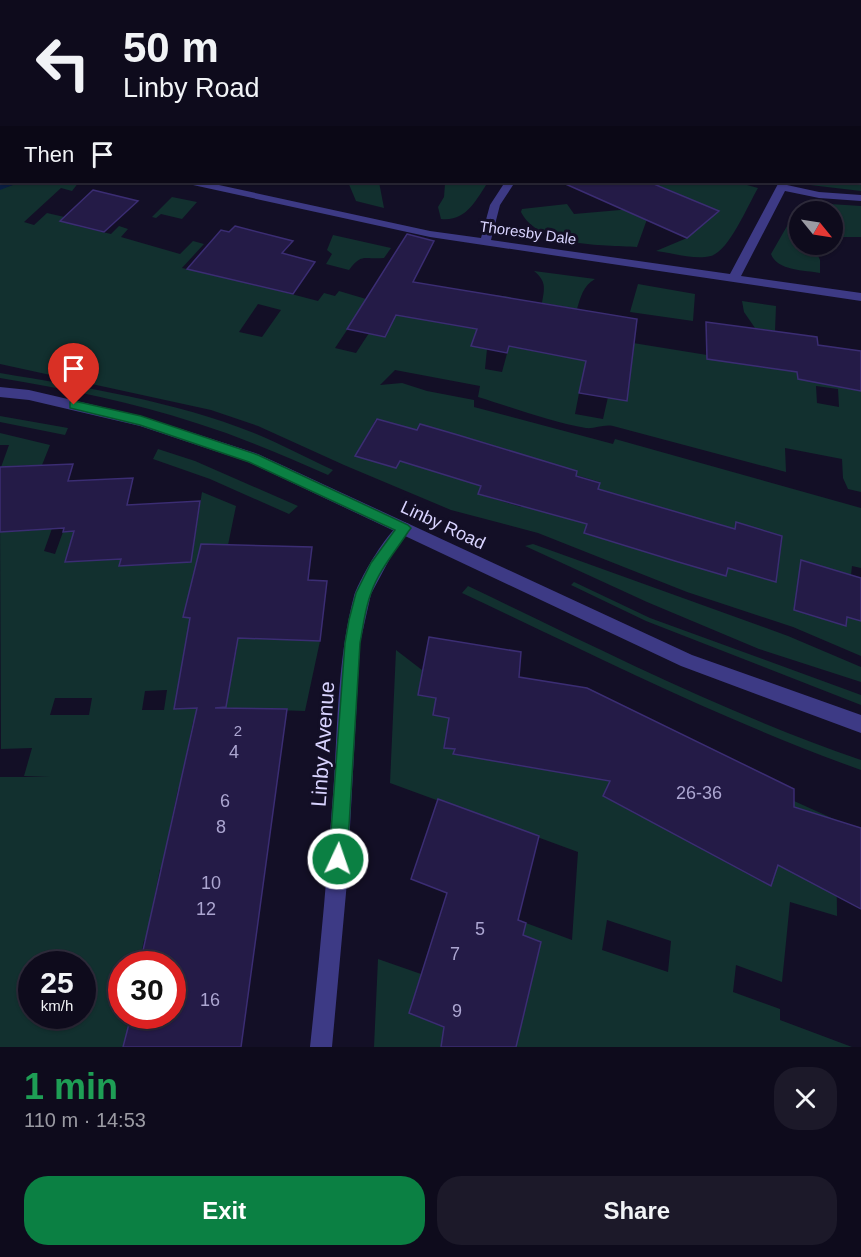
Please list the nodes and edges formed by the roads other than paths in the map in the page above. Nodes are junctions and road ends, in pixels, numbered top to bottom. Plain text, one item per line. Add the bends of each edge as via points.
1 (198, 183) edge
2 (509, 183) edge
3 (782, 184) edge
4 (861, 198) edge
5 (485, 242) junction
6 (734, 278) junction
7 (861, 297) edge
8 (0, 392) edge
9 (404, 528) junction
10 (861, 724) edge
11 (321, 1047) edge

1 - 5 street, Thoresby Dale via 430,234
2 - 5 street via 495,204
3 - 4 street via 819,195
3 - 6 street
5 - 6 street, Thoresby Dale
6 - 7 street, Thoresby Dale
8 - 9 street, Linby Road via 141,420 253,458
9 - 10 street, Linby Road via 687,661
9 - 11 street, Linby Avenue via 363,593 352,643

